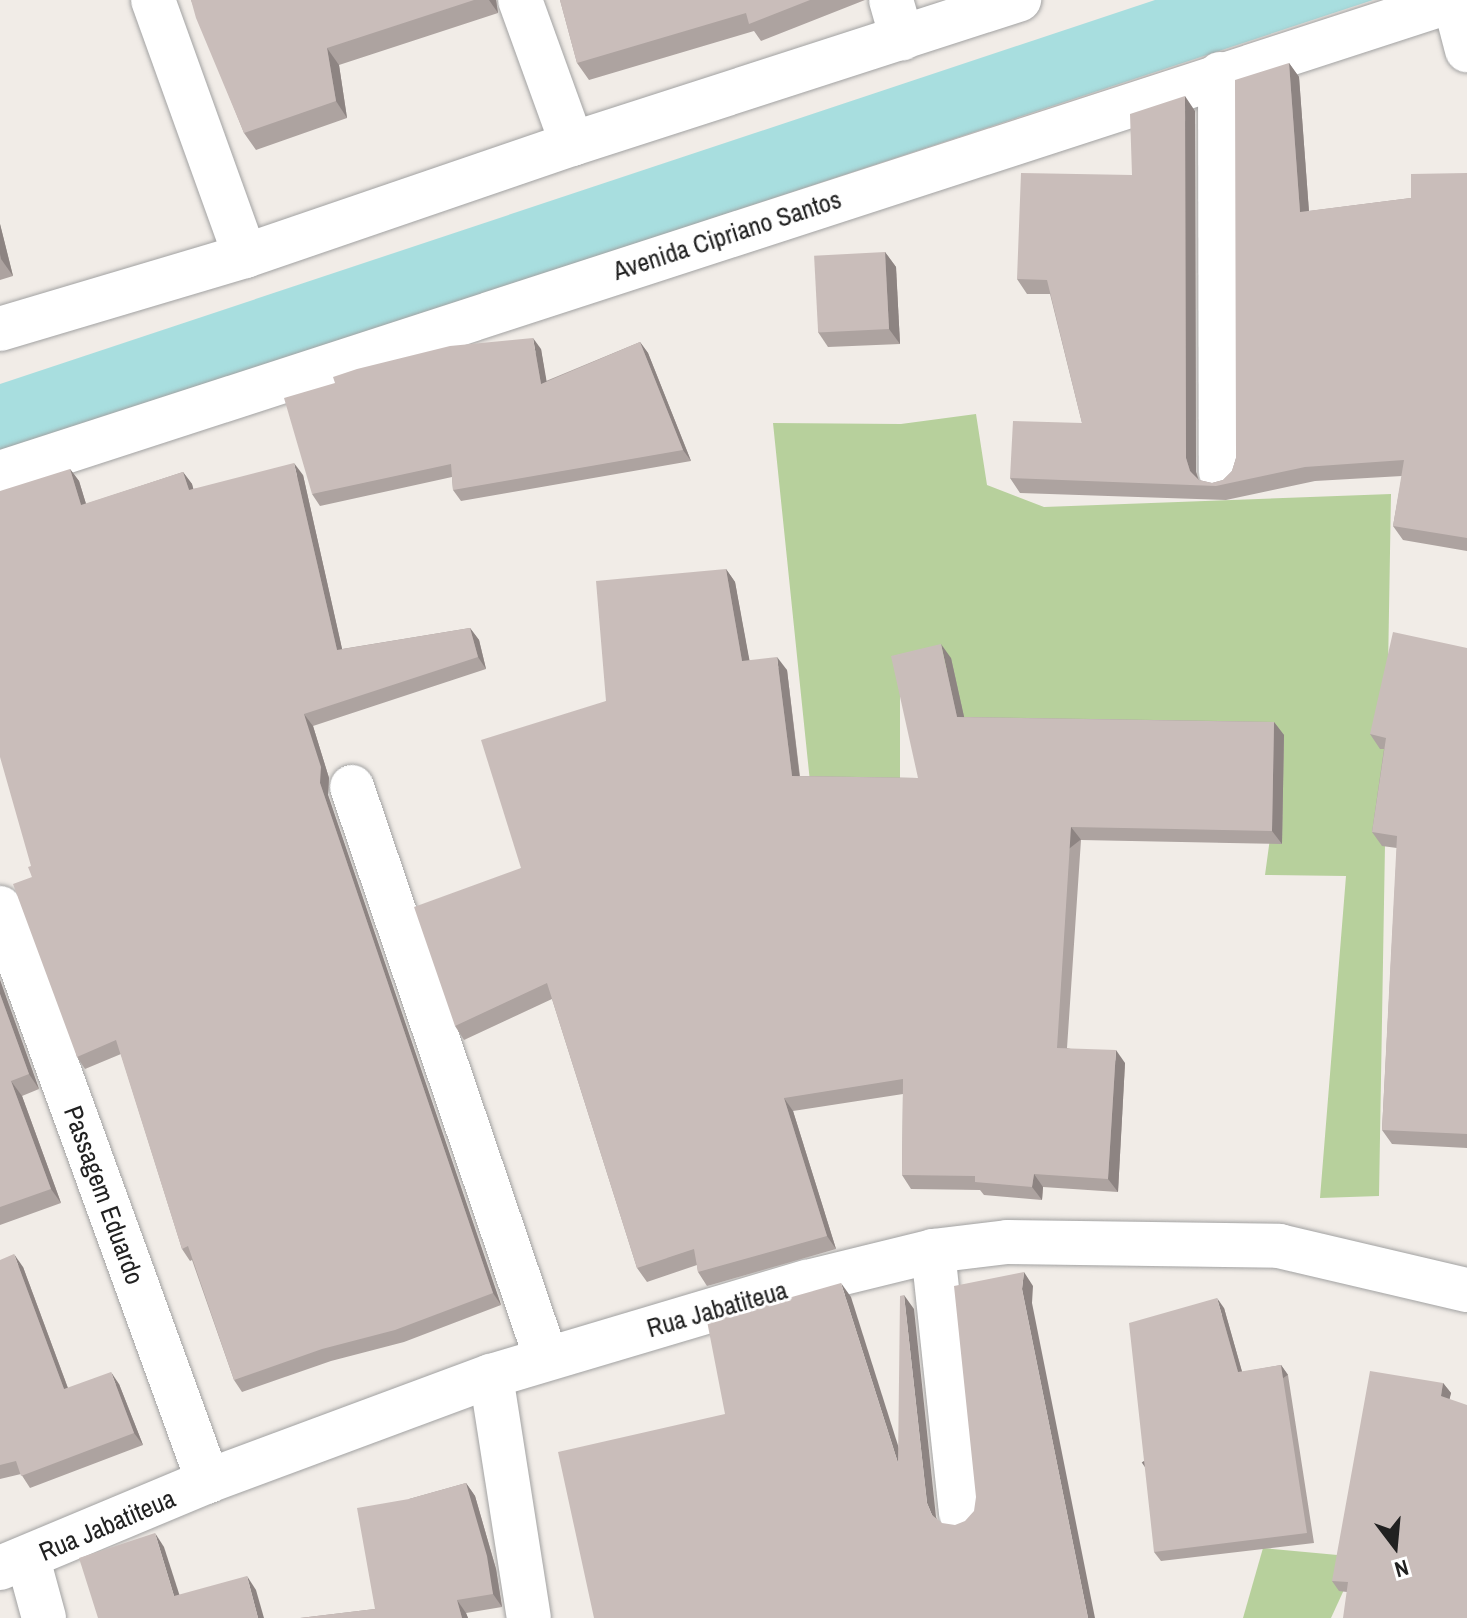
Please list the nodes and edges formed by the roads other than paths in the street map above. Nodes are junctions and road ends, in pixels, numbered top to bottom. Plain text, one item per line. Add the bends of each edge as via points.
1 (153, 0) edge
2 (520, 0) edge
3 (1019, 0) edge
4 (1454, 0) edge
5 (897, 19) edge
6 (1467, 50) edge
7 (1220, 74) junction
8 (572, 144) junction
9 (245, 256) junction
10 (0, 329) edge
11 (1221, 472) dead end
12 (0, 473) edge
13 (352, 787) dead end
14 (0, 908) edge
15 (933, 1251) junction
16 (1467, 1290) edge
17 (546, 1358) junction
18 (491, 1376) junction
19 (208, 1481) junction
20 (961, 1514) dead end
21 (14, 1564) edge
22 (44, 1618) edge
23 (529, 1618) edge

1 - 9 street
2 - 8 street
3 - 5 street
4 - 6 street
4 - 7 street, Avenida Cipriano Santos
5 - 8 street
7 - 11 street
7 - 12 street, Avenida Cipriano Santos
8 - 9 street
9 - 10 street
13 - 17 street
14 - 19 street, Passagem Eduardo
15 - 16 street, Rua Jabatiteua via 1007,1242 1279,1246
15 - 17 street, Rua Jabatiteua
15 - 20 street
17 - 18 street, Rua Jabatiteua
18 - 19 street, Rua Jabatiteua
18 - 23 street
19 - 21 street, Rua Jabatiteua
21 - 22 street

